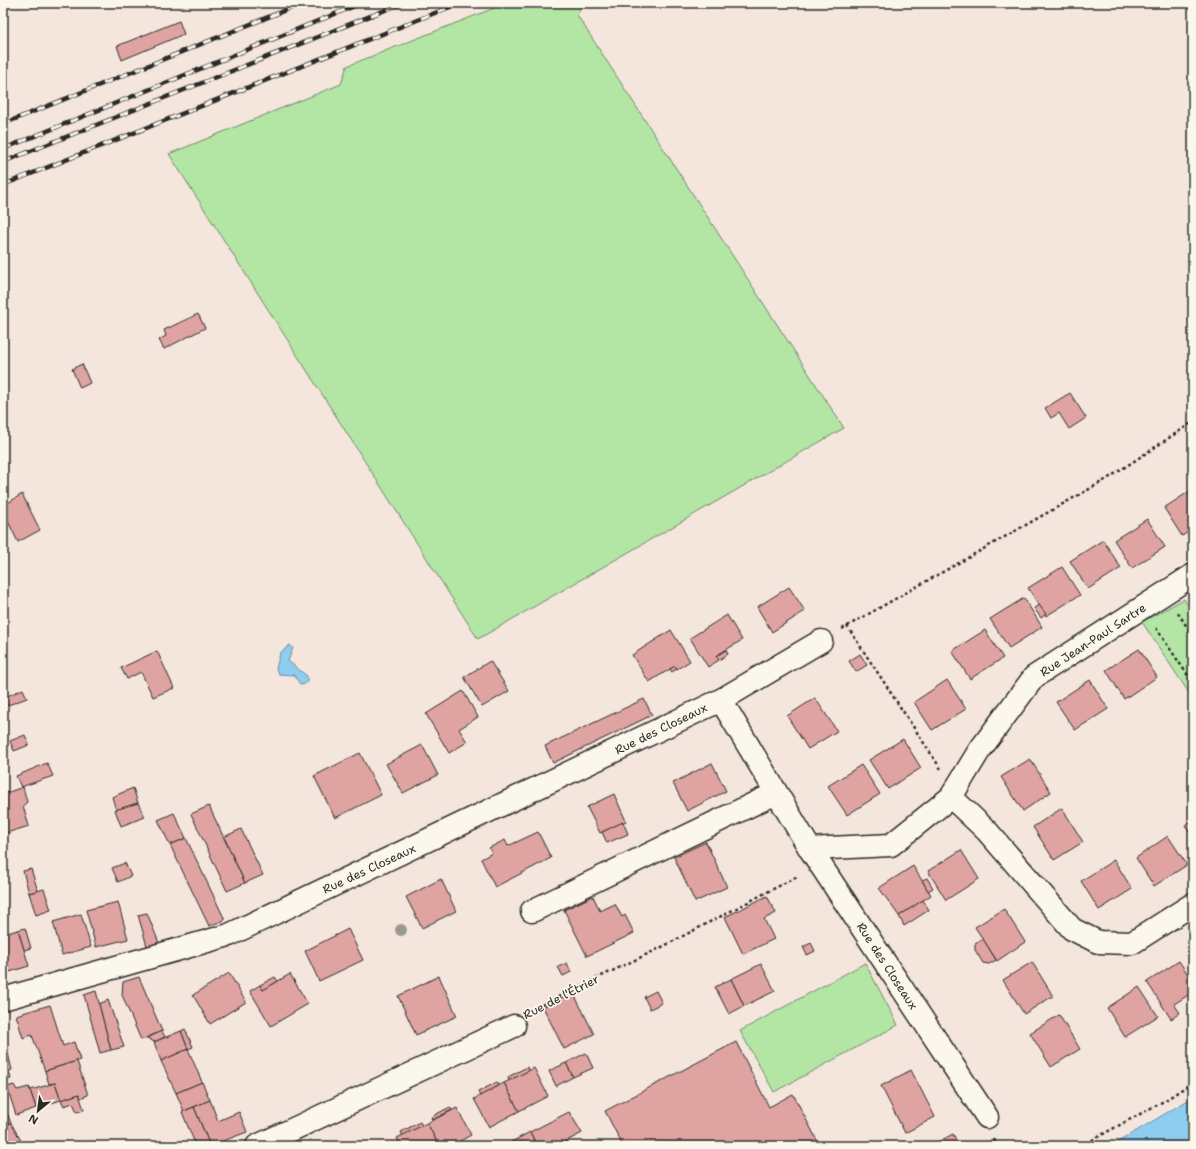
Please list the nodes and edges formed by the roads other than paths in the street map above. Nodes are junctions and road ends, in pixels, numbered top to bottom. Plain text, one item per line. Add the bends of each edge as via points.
1 (1193, 575) edge
2 (821, 641) road end
3 (721, 700) junction
4 (776, 794) junction
5 (951, 797) junction
6 (815, 856) junction
7 (1193, 904) edge
8 (532, 911) dead end
9 (3, 999) edge
10 (514, 1026) road end
11 (987, 1117) dead end
12 (257, 1146) edge

1 - 5 street, Rue Jean-Paul Sartre via 1034,677 979,751
2 - 3 street, Rue des Closeaux
3 - 4 street, Rue des Closeaux
3 - 9 street, Rue des Closeaux via 229,935
4 - 6 street, Rue des Closeaux
4 - 8 street
5 - 6 street, Rue Jean-Paul Sartre via 891,845
5 - 7 street via 987,831 1072,929 1098,942 1132,943
6 - 11 street, Rue des Closeaux
10 - 12 street, Rue de l'Étrier

